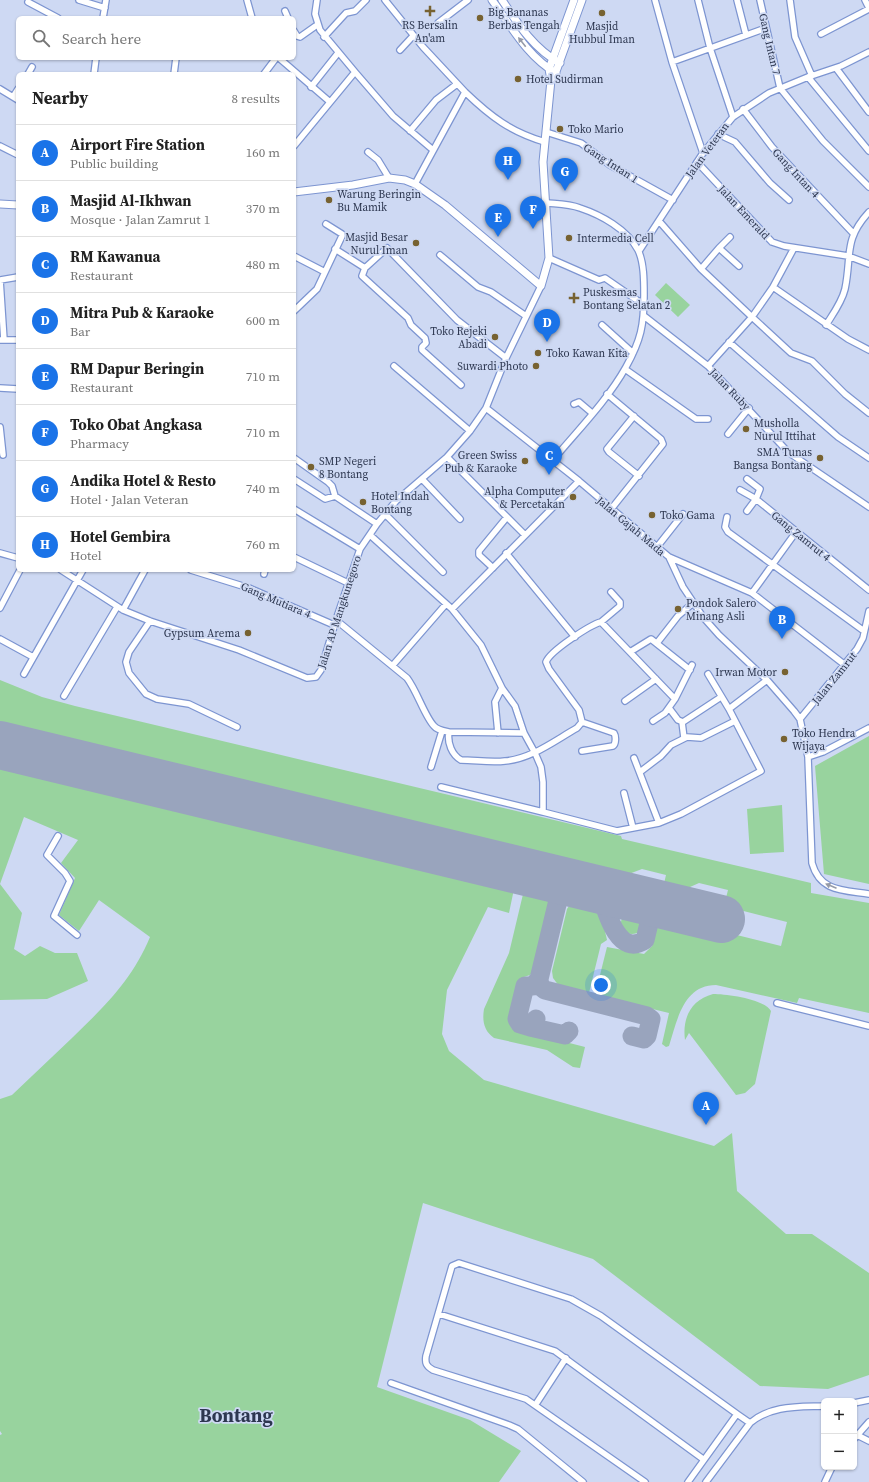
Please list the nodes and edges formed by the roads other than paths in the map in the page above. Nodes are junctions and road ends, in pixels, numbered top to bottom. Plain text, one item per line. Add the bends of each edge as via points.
1 (79, 0) edge
2 (106, 0) edge
3 (247, 0) edge
4 (317, 0) edge
5 (366, 0) edge
6 (385, 0) edge
7 (468, 0) edge
8 (492, 0) edge
9 (502, 0) edge
10 (574, 0) edge
11 (582, 0) edge
12 (655, 0) edge
13 (698, 0) edge
14 (737, 0) edge
15 (760, 0) edge
16 (790, 0) edge
17 (865, 0) edge
18 (28, 2) dead end
19 (105, 8) junction
20 (869, 8) edge
21 (285, 11) dead end
22 (54, 16) edge
23 (103, 16) edge
24 (251, 16) edge
25 (287, 16) edge
26 (438, 23) dead end
27 (317, 25) junction
28 (766, 28) junction
29 (296, 34) edge
30 (821, 34) dead end
31 (746, 35) junction
32 (413, 36) junction
33 (324, 37) junction
34 (710, 48) junction
35 (400, 50) dead end
36 (869, 52) edge
37 (338, 53) junction
38 (552, 59) junction
39 (96, 60) edge
40 (176, 60) edge
41 (276, 60) edge
42 (280, 60) edge
43 (672, 62) junction
44 (560, 63) junction
45 (32, 67) dead end
46 (836, 68) junction
47 (549, 69) junction
48 (29, 72) edge
49 (94, 72) edge
50 (174, 72) edge
51 (266, 72) edge
52 (294, 72) edge
53 (355, 72) junction
54 (556, 73) junction
55 (296, 74) edge
56 (810, 76) junction
57 (551, 80) junction
58 (457, 84) junction
59 (311, 87) junction
60 (780, 88) junction
61 (0, 89) edge
62 (465, 92) junction
63 (16, 99) edge
64 (330, 102) junction
65 (743, 109) junction
66 (869, 112) edge
67 (732, 117) junction
68 (410, 131) junction
69 (546, 132) junction
70 (718, 134) junction
71 (545, 142) junction
72 (296, 144) edge
73 (0, 146) edge
74 (433, 150) junction
75 (869, 151) edge
76 (368, 152) dead end
77 (703, 153) junction
78 (16, 154) edge
79 (697, 162) junction
80 (389, 178) junction
81 (415, 184) junction
82 (869, 187) edge
83 (296, 192) edge
84 (673, 200) junction
85 (789, 200) dead end
86 (546, 203) junction
87 (0, 204) edge
88 (16, 205) edge
89 (869, 212) edge
90 (659, 221) junction
91 (326, 224) dead end
92 (853, 233) junction
93 (730, 237) dead end
94 (719, 248) junction
95 (794, 248) junction
96 (335, 249) junction
97 (639, 250) junction
98 (440, 255) dead end
99 (848, 256) junction
100 (296, 257) edge
101 (549, 258) junction
102 (869, 264) edge
103 (739, 266) dead end
104 (365, 268) junction
105 (701, 269) junction
106 (325, 272) junction
107 (16, 277) edge
108 (541, 286) junction
109 (773, 287) junction
110 (644, 305) junction
111 (296, 309) edge
112 (526, 316) junction
113 (644, 316) junction
114 (752, 318) junction
115 (826, 324) junction
116 (602, 325) dead end
117 (2, 340) edge
118 (16, 340) edge
119 (729, 342) junction
120 (869, 350) edge
121 (633, 353) junction
122 (506, 358) junction
123 (394, 366) dead end
124 (708, 366) junction
125 (625, 369) junction
126 (461, 385) dead end
127 (0, 388) edge
128 (16, 389) edge
129 (607, 394) junction
130 (574, 404) dead end
131 (486, 408) junction
132 (749, 408) junction
133 (592, 413) junction
134 (869, 413) edge
135 (634, 416) junction
136 (708, 419) dead end
137 (0, 427) edge
138 (470, 431) junction
139 (728, 434) dead end
140 (3, 455) dead end
141 (447, 457) junction
142 (869, 458) edge
143 (296, 459) edge
144 (553, 460) junction
145 (638, 476) junction
146 (422, 479) junction
147 (747, 479) dead end
148 (296, 480) edge
149 (579, 481) junction
150 (740, 490) dead end
151 (335, 496) junction
152 (756, 499) junction
153 (869, 507) edge
154 (612, 508) junction
155 (296, 510) edge
156 (747, 511) dead end
157 (385, 514) junction
158 (683, 514) dead end
159 (507, 517) junction
160 (727, 517) dead end
161 (460, 520) dead end
162 (377, 524) junction
163 (796, 532) junction
164 (370, 535) junction
165 (525, 535) junction
166 (657, 547) junction
167 (360, 549) junction
168 (0, 553) edge
169 (506, 553) junction
170 (16, 557) edge
171 (669, 557) junction
172 (296, 558) edge
173 (773, 565) junction
174 (493, 568) junction
175 (19, 572) edge
176 (64, 572) edge
177 (82, 572) edge
178 (144, 572) edge
179 (198, 572) edge
180 (443, 572) dead end
181 (77, 582) junction
182 (348, 584) junction
183 (869, 590) edge
184 (611, 592) dead end
185 (752, 593) junction
186 (693, 603) junction
187 (446, 604) junction
188 (117, 607) junction
189 (0, 608) edge
190 (452, 609) junction
191 (123, 610) junction
192 (869, 611) edge
193 (150, 621) junction
194 (335, 622) junction
195 (602, 622) junction
196 (864, 631) junction
197 (575, 636) junction
198 (0, 639) edge
199 (657, 643) junction
200 (630, 652) junction
201 (33, 657) junction
202 (393, 665) junction
203 (845, 665) junction
204 (24, 674) dead end
205 (708, 674) dead end
206 (656, 679) junction
207 (767, 680) junction
208 (502, 688) junction
209 (64, 696) dead end
210 (721, 697) junction
211 (675, 699) junction
212 (625, 701) dead end
213 (669, 708) junction
214 (729, 709) junction
215 (800, 719) junction
216 (653, 721) dead end
217 (735, 721) junction
218 (582, 722) junction
219 (682, 722) junction
220 (237, 727) dead end
221 (869, 728) edge
222 (442, 731) junction
223 (449, 732) junction
224 (498, 733) junction
225 (524, 733) junction
226 (684, 738) junction
227 (582, 751) dead end
228 (535, 753) junction
229 (634, 758) dead end
230 (808, 758) junction
231 (431, 767) dead end
232 (640, 772) junction
233 (441, 787) dead end
234 (624, 793) dead end
235 (543, 812) junction
236 (659, 823) junction
237 (634, 828) junction
238 (58, 836) dead end
239 (869, 894) edge
240 (77, 936) dead end
241 (777, 1003) dead end
242 (869, 1026) edge
243 (438, 1314) junction
244 (566, 1358) junction
245 (391, 1383) dead end
246 (869, 1400) edge
247 (857, 1402) edge
248 (536, 1404) junction
249 (821, 1406) edge
250 (737, 1414) junction
251 (869, 1422) edge
252 (750, 1423) junction
253 (857, 1436) edge
254 (857, 1437) edge
255 (869, 1441) edge
256 (703, 1459) junction
257 (831, 1470) edge
258 (583, 1482) edge
259 (645, 1482) edge
260 (688, 1482) edge
261 (706, 1482) edge
262 (825, 1482) edge

1 - 19 street
2 - 19 street
3 - 24 street
4 - 27 street
5 - 33 street via 355,11 346,13
6 - 32 street
7 - 26 street
47 -> 8 street via 528,50
9 - 38 street via 528,37
10 - 38 street
11 - 44 street
12 - 43 street
13 - 34 street
14 - 31 street
15 - 28 street, Gang Intan 7
16 - 56 street via 795,37
17 - 20 street
18 - 22 street
19 - 23 street
20 - 30 street
21 - 25 street
27 - 29 street via 300,37
27 - 33 street
28 - 31 street
28 - 60 street, Gang Intan 7
31 - 34 street
32 - 35 street
32 - 58 street
33 - 37 street
34 - 43 street
34 - 67 street
36 - 46 street, Jalan Veteran
37 - 53 street
37 - 59 street
38 - 44 street
38 - 47 street
39 - 49 street
40 - 50 street
41 - 51 street
42 - 52 street
43 - 77 street
44 - 54 street
45 - 48 street
46 - 56 street, Jalan Veteran
46 - 66 street
47 - 54 street
47 - 57 street
53 - 64 street
53 - 68 street via 393,116
54 - 57 street
55 - 59 street
56 - 60 street, Jalan Veteran
56 - 75 street
57 - 69 street
58 - 62 street
58 - 68 street via 436,100
59 - 64 street
60 - 65 street, Jalan Veteran
60 - 82 street via 823,141
61 - 63 street
62 - 71 street via 501,123 520,134
62 - 74 street
64 - 72 street
65 - 67 street, Jalan Veteran
65 - 92 street, Gang Intan 4 via 772,147
67 - 70 street, Jalan Veteran
68 - 74 street
69 - 71 street
69 - 84 street, Gang Intan 1 via 581,143 610,165
70 - 77 street, Jalan Veteran
70 - 85 street via 735,142 770,184
71 - 86 street via 543,162
73 - 78 street
74 - 81 street
76 - 80 street via 378,160
77 - 79 street, Jalan Veteran
79 - 84 street, Jalan Veteran
79 - 95 street, Jalan Emerald via 772,242
80 - 81 street
80 - 83 street
81 - 108 street via 445,205
84 - 90 street, Jalan Veteran
86 - 97 street via 579,207 606,220 625,233
86 - 101 street
87 - 88 street
89 - 92 street
90 - 97 street, Jalan Veteran
90 - 105 street
91 - 96 street via 342,235
92 - 99 street
93 - 94 street
94 - 103 street
94 - 105 street
95 - 99 street, Jalan Emerald
95 - 109 street
96 - 104 street
96 - 106 street
97 - 110 street via 643,269
98 - 112 street via 478,287 491,292
99 - 102 street, Jalan Emerald
99 - 115 street via 845,290
100 - 106 street
101 - 108 street
101 - 110 street via 599,280 605,278
104 - 122 street via 387,248 456,320
104 - 126 street via 362,276 408,318 410,325 424,338 426,343 422,350
105 - 114 street
106 - 111 street via 317,289
107 - 117 street via 0,280
108 - 112 street, Jalan AP Mangkunegoro
109 - 114 street
109 - 115 street
110 - 113 street
112 - 122 street, Jalan AP Mangkunegoro
113 - 121 street via 643,327
113 - 124 street, Jalan Ruby
114 - 119 street
114 - 134 street via 791,353 812,361 845,394
115 - 120 street
116 - 121 street
117 - 118 street
119 - 124 street
119 - 142 street via 838,437
121 - 125 street
122 - 131 street, Jalan AP Mangkunegoro
123 - 138 street
124 - 132 street, Jalan Ruby
125 - 129 street
125 - 136 street via 696,420
127 - 128 street
129 - 133 street
129 - 135 street
130 - 133 street via 579,402
131 - 138 street, Jalan AP Mangkunegoro
131 - 144 street, Jalan Gajah Mada
132 - 139 street
132 - 153 street, Jalan Ruby via 788,452
133 - 144 street
135 - 145 street via 661,439 663,444
135 - 145 street via 607,449
137 - 140 street
138 - 141 street, Jalan AP Mangkunegoro
141 - 146 street, Jalan AP Mangkunegoro
141 - 159 street
143 - 151 street via 328,482
144 - 149 street, Jalan Gajah Mada
145 - 154 street
146 - 157 street, Jalan AP Mangkunegoro
146 - 161 street
147 - 152 street via 760,489
148 - 151 street via 324,499
149 - 154 street, Jalan Gajah Mada
149 - 165 street
150 - 152 street, Gang Zamrut 4
151 - 162 street
152 - 156 street
152 - 163 street, Gang Zamrut 4
154 - 166 street, Jalan Gajah Mada
155 - 167 street
157 - 162 street, Jalan AP Mangkunegoro
157 - 180 street
158 - 166 street
159 - 165 street
159 - 174 street via 480,551 479,555
160 - 173 street via 728,532
162 - 164 street, Jalan AP Mangkunegoro
163 - 173 street
163 - 183 street, Gang Zamrut 4
164 - 167 street, Jalan AP Mangkunegoro
164 - 187 street
165 - 169 street
166 - 171 street, Jalan Gajah Mada
167 - 182 street, Jalan AP Mangkunegoro
168 - 170 street
169 - 174 street
169 - 197 street
171 - 185 street
171 - 186 street, Jalan Gajah Mada
172 - 182 street
173 - 185 street
173 - 196 street
174 - 190 street
175 - 189 street
176 - 181 street
177 - 181 street
178 - 191 street
179 - 194 street, Gang Mutiara 4 via 249,588
181 - 188 street
181 - 201 street
182 - 194 street, Jalan AP Mangkunegoro
184 - 195 street via 620,606
185 - 203 street
186 - 199 street via 678,616
186 - 207 street, Jalan Gajah Mada via 719,635
187 - 190 street
187 - 202 street
188 - 191 street
188 - 209 street
190 - 208 street via 481,645
191 - 193 street
192 - 196 street, Jalan Zamrut
193 - 194 street, Jalan AP Mangkunegoro via 227,646 307,678 319,673
193 - 220 street via 129,652 126,662 129,673 146,694 157,700 189,704
194 - 202 street, Gang Mutiara 4
195 - 197 street
195 - 200 street
196 - 203 street, Jalan Zamrut via 857,649
197 - 218 street via 549,656 546,662 579,710
198 - 201 street
199 - 200 street via 651,639
199 - 211 street via 691,668
200 - 206 street
201 - 204 street
202 - 222 street, Gang Mutiara 4 via 411,683 434,726
203 - 215 street, Jalan Zamrut
205 - 210 street
206 - 211 street
206 - 212 street
207 - 214 street
207 - 215 street, Jalan Gajah Mada
208 - 224 street via 495,702
208 - 225 street via 515,706
210 - 214 street
210 - 219 street
211 - 213 street
213 - 216 street
213 - 219 street
214 - 217 street
215 - 230 street
217 - 226 street via 701,738
217 - 236 street via 761,770 681,814
218 - 227 street via 614,732 616,735 614,746
218 - 228 street via 577,728
219 - 226 street
221 - 230 street
222 - 223 street
222 - 231 street
223 - 224 street
223 - 228 street via 452,752 461,760 503,762
224 - 225 street
225 - 228 street
226 - 232 street via 671,745
228 - 235 street via 542,774
229 - 232 street
239 -> 230 street via 828,886 815,873 812,862
232 - 236 street
233 - 235 street
234 - 237 street
235 - 237 street via 617,831
236 - 237 street
238 - 240 street via 47,855 70,881 54,916
241 - 242 street
243 - 244 street via 545,1347
243 - 248 street via 426,1356 427,1366 432,1370 517,1395
243 - 250 street via 452,1266 459,1263 559,1294 601,1316
244 - 248 street
244 - 256 street
245 - 258 street via 518,1429
246 - 247 street
248 - 259 street
249 - 252 street via 776,1409 759,1415
250 - 252 street
250 - 256 street
251 - 253 street
252 - 261 street
254 - 255 street
256 - 260 street
257 - 262 street

